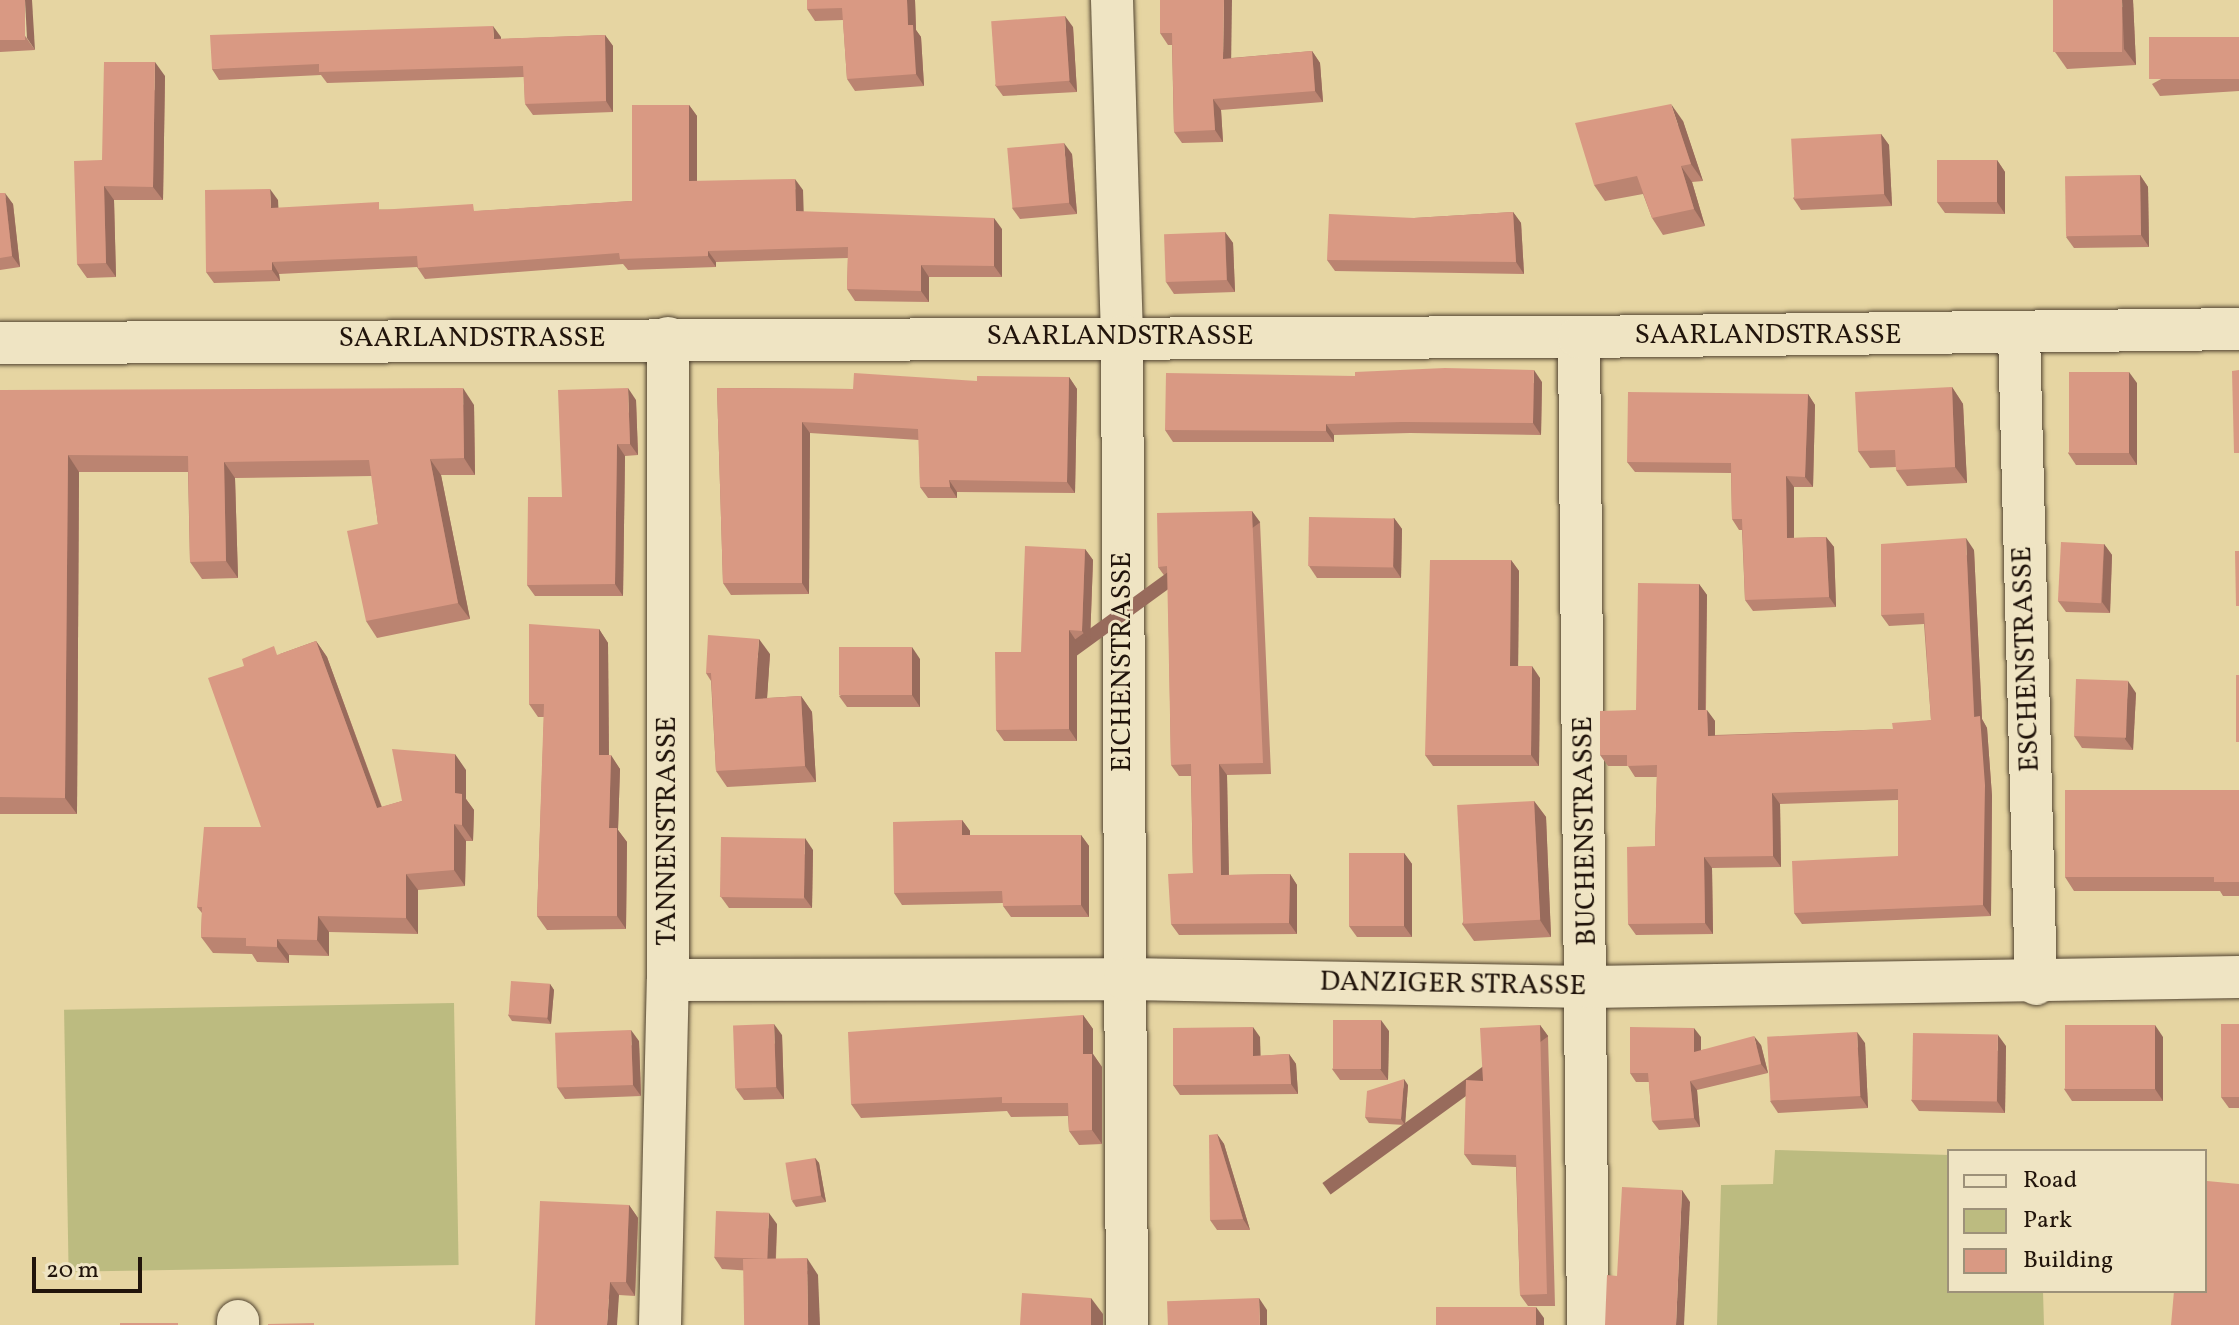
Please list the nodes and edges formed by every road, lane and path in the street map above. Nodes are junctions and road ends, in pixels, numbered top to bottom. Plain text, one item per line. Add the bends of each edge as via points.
1 (1112, 0) edge
2 (2239, 329) edge
3 (2019, 334) junction
4 (1122, 336) junction
5 (1579, 337) junction
6 (668, 338) junction
7 (0, 343) edge
8 (2239, 977) edge
9 (1125, 979) junction
10 (668, 980) junction
11 (2036, 984) junction
12 (1589, 987) junction
13 (660, 1325) edge
14 (1127, 1325) edge
15 (1588, 1325) edge

1 - 4 street, EICHENSTRASSE
2 - 3 street, SAARLANDSTRASSE
3 - 5 street, SAARLANDSTRASSE
3 - 11 street, ESCHENSTRASSE
4 - 5 street, SAARLANDSTRASSE
4 - 6 street, SAARLANDSTRASSE
4 - 9 street, EICHENSTRASSE
5 - 12 street, BUCHENSTRASSE
6 - 7 street, SAARLANDSTRASSE
6 - 10 street, TANNENSTRASSE
8 - 11 street, DANZIGER STRASSE
9 - 10 street, DANZIGER STRASSE
9 - 12 street, DANZIGER STRASSE
9 - 14 street, EICHENSTRASSE
10 - 13 street, TANNENSTRASSE
11 - 12 street, DANZIGER STRASSE
12 - 15 street, BUCHENSTRASSE

